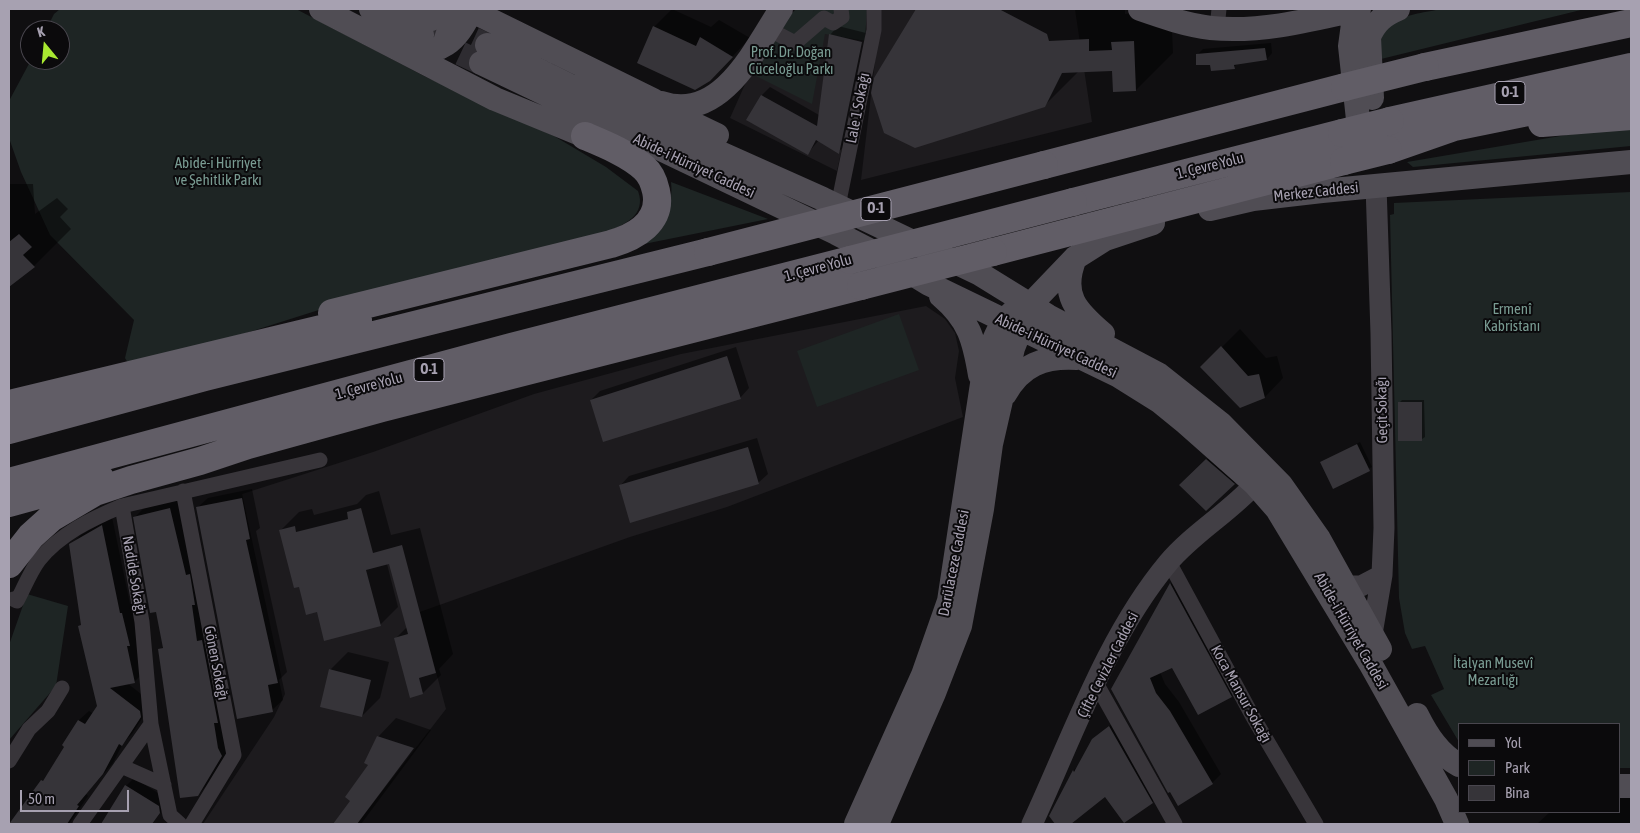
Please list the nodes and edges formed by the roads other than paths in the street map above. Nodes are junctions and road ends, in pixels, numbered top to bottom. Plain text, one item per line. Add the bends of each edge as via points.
1 (321, 9) edge
2 (371, 9) edge
3 (781, 9) edge
4 (841, 9) edge
5 (874, 9) edge
6 (1140, 9) edge
7 (1358, 9) edge
8 (1398, 9) edge
9 (1618, 9) edge
10 (469, 10) edge
11 (824, 13) edge
12 (427, 18) edge
13 (1218, 19) edge
14 (1305, 21) junction
15 (1631, 23) edge
16 (512, 30) junction
17 (776, 33) dead end
18 (444, 44) junction
19 (1350, 46) junction
20 (403, 51) junction
21 (1426, 67) junction
22 (1631, 67) edge
23 (1631, 91) edge
24 (495, 98) junction
25 (653, 100) junction
26 (1631, 116) edge
27 (585, 136) junction
28 (1388, 150) junction
29 (1631, 162) edge
30 (1376, 186) junction
31 (1322, 191) junction
32 (831, 202) junction
33 (836, 233) junction
34 (708, 252) junction
35 (1075, 258) junction
36 (929, 284) junction
37 (1030, 305) junction
38 (982, 311) junction
39 (1013, 325) junction
40 (1131, 358) junction
41 (1083, 359) junction
42 (122, 376) junction
43 (981, 380) junction
44 (1003, 397) junction
45 (9, 404) edge
46 (9, 430) edge
47 (248, 445) junction
48 (320, 460) dead end
49 (1262, 477) junction
50 (9, 482) edge
51 (183, 491) junction
52 (9, 503) edge
53 (122, 506) junction
54 (1169, 562) junction
55 (9, 564) edge
56 (1382, 575) junction
57 (1346, 586) junction
58 (13, 600) dead end
59 (1372, 634) junction
60 (1370, 662) junction
61 (1096, 683) junction
62 (62, 688) dead end
63 (151, 724) junction
64 (9, 761) edge
65 (1458, 764) edge
66 (121, 766) junction
67 (164, 786) junction
68 (1452, 791) edge
69 (1036, 821) edge
70 (80, 824) edge
71 (180, 824) edge
72 (192, 824) edge
73 (856, 824) edge
74 (877, 824) edge
75 (1175, 824) edge
76 (1316, 824) edge
77 (1457, 824) edge

1 - 20 main road
2 - 12 main road
3 - 25 main road via 729,85 693,105 673,107
4 - 11 street via 842,17 834,23
5 - 32 street, Lale 1 Sokağı via 874,30
6 - 13 main road via 1183,22
7 - 14 main road
7 - 19 main road via 1352,24
8 - 30 main road via 1381,18 1369,36
9 - 21 highway via 1520,34
10 - 16 main road
10 - 18 main road via 457,37
11 - 17 street via 795,44
12 - 18 main road via 450,27
13 - 14 main road via 1259,28
14 - 19 main road via 1337,30
15 - 21 highway, O-1
16 - 24 main road via 498,27 487,30 478,35 470,50 474,74
16 - 25 main road
18 - 20 main road via 423,52
19 - 31 main road via 1360,162 1351,176
20 - 24 main road
21 - 34 highway, O-1, bridge
22 - 50 highway, 1. Çevre Yolu / O-1, bridge via 1390,120 520,345
23 - 28 highway via 1454,127
24 - 27 main road
25 - 32 main road via 782,169
26 - 28 highway via 1506,128
27 - 33 main road via 616,144 760,210
27 - 42 highway via 632,159 643,167 654,183 656,208 652,219 644,229 628,239 313,318
28 - 47 highway, bridge
29 - 30 main road, Merkez Caddesi
30 - 31 main road, Merkez Caddesi
30 - 56 main road, Geçit Sokağı via 1381,333
31 - 35 main road, Merkez Caddesi via 1253,199 1130,230 1105,239
32 - 33 main road, Abide-i Hürriyet Caddesi via 579,90 484,54
32 - 37 main road, Abide-i Hürriyet Caddesi via 980,274
33 - 36 main road, Abide-i Hürriyet Caddesi
34 - 42 highway via 648,258 566,273
34 - 46 highway, O-1 via 205,377
35 - 37 main road, Merkez Caddesi
35 - 40 main road via 1069,287 1077,310
36 - 38 main road, Abide-i Hürriyet Caddesi
36 - 43 main road via 966,322 973,339
37 - 38 main road
37 - 39 main road
37 - 40 main road, Abide-i Hürriyet Caddesi
38 - 39 main road, Abide-i Hürriyet Caddesi
39 - 41 main road, Abide-i Hürriyet Caddesi
39 - 43 main road, Darülaceze Caddesi via 994,338
39 - 44 main road, Darülaceze Caddesi via 1013,348
40 - 49 main road, Abide-i Hürriyet Caddesi via 1186,395 1233,436
41 - 44 main road via 1062,357 1034,364 1017,375
41 - 49 main road, Abide-i Hürriyet Caddesi via 1119,376 1159,401
42 - 45 highway
43 - 73 main road, Darülaceze Caddesi via 949,601 923,676
44 - 74 main road, Darülaceze Caddesi via 991,444 960,626
47 - 52 highway via 183,457
47 - 55 highway via 95,492 51,518 31,536
48 - 51 street
49 - 54 main road, Çifte Cevizler Caddesi
49 - 57 main road, Abide-i Hürriyet Caddesi via 1301,512
49 - 60 main road, Abide-i Hürriyet Caddesi
51 - 53 street
51 - 72 street, Gönen Sokağı via 234,756
53 - 58 street via 62,537 38,561 17,601
53 - 63 street, Nadide Sokağı via 142,622
54 - 61 main road, Çifte Cevizler Caddesi via 1128,620
54 - 76 street, Koca Mansur Sokağı via 1253,717
56 - 57 main road via 1361,586
56 - 59 main road, Geçit Sokağı
57 - 59 main road, Abide-i Hürriyet Caddesi
59 - 60 main road
59 - 65 main road, Abide-i Hürriyet Caddesi via 1427,734
60 - 68 main road, Abide-i Hürriyet Caddesi
61 - 69 main road, Çifte Cevizler Caddesi
61 - 75 street
62 - 64 street via 48,711 29,729
63 - 66 street
63 - 67 street
66 - 67 street
66 - 70 street
67 - 71 street via 170,815
68 - 77 main road, Abide-i Hürriyet Caddesi

